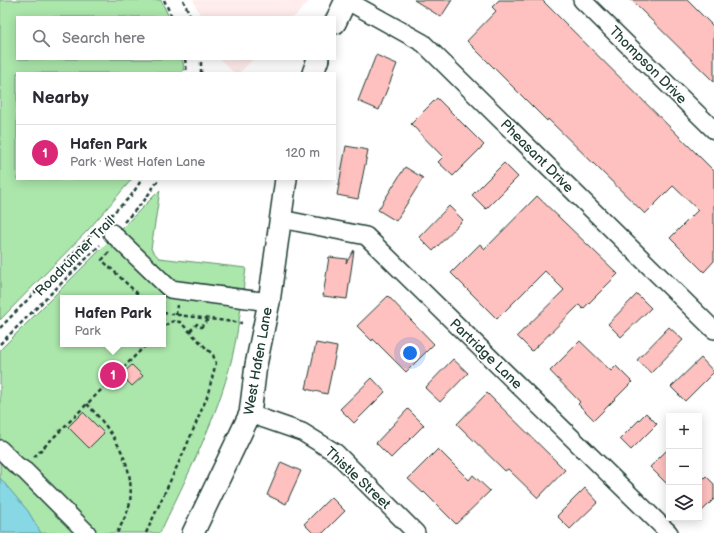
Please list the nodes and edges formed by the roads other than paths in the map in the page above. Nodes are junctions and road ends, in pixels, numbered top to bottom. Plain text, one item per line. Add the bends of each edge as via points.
1 (346, 0) edge
2 (582, 0) edge
3 (336, 21) edge
4 (318, 60) edge
5 (313, 72) edge
6 (714, 130) edge
7 (286, 180) edge
8 (281, 219) junction
9 (105, 231) road end
10 (269, 302) junction
11 (714, 330) edge
12 (250, 414) junction
13 (0, 449) edge
14 (87, 533) edge
15 (193, 533) edge
16 (416, 533) edge
17 (669, 533) edge

1 - 3 main road
1 - 11 street, Pheasant Drive via 423,43
2 - 6 street, Thompson Drive
4 - 5 main road
7 - 8 main road, West Hafen Lane
8 - 10 main road, West Hafen Lane
8 - 17 street, Partridge Lane via 366,236
9 - 10 street via 170,289
10 - 12 main road, West Hafen Lane via 256,365
12 - 15 main road, West Hafen Lane
12 - 16 street, Thistle Street via 302,432 336,453
13 - 14 street

